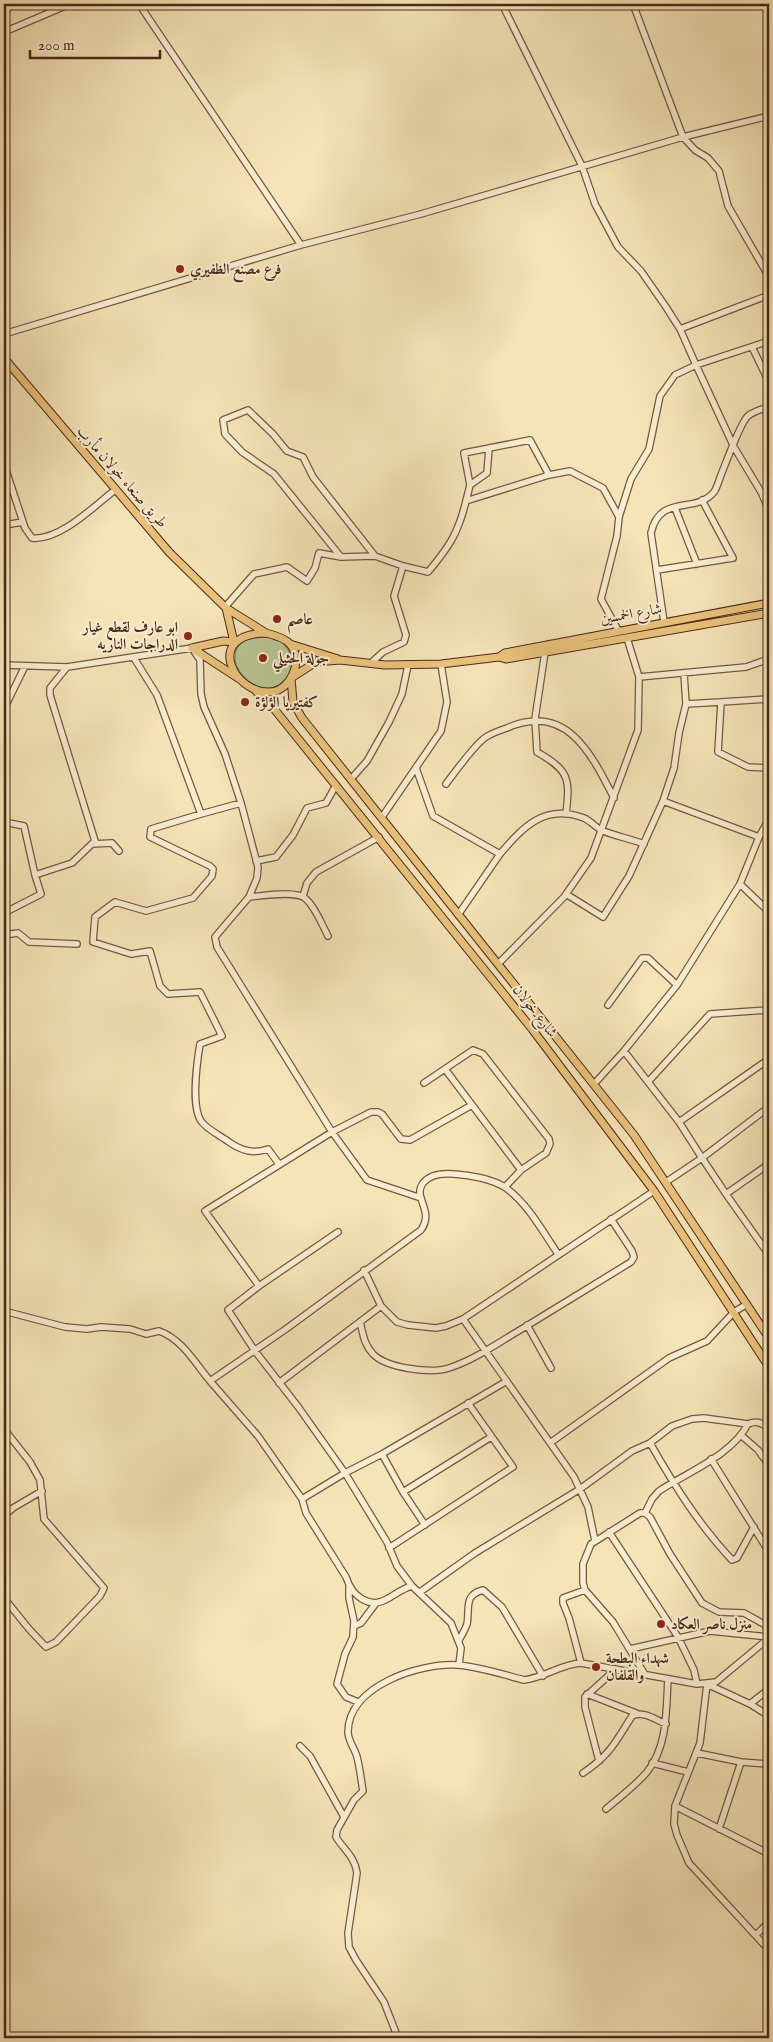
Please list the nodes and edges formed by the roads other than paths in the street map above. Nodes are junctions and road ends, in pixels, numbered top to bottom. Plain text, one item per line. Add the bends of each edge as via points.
1 (70, 4) edge
2 (138, 4) edge
3 (502, 4) edge
4 (633, 4) edge
5 (4, 32) edge
6 (769, 116) edge
7 (683, 137) junction
8 (582, 166) junction
9 (301, 245) junction
10 (769, 276) edge
11 (769, 295) edge
12 (680, 330) junction
13 (4, 334) edge
14 (769, 341) edge
15 (752, 347) junction
16 (4, 358) edge
17 (696, 365) junction
18 (769, 382) edge
19 (769, 407) edge
20 (734, 447) junction
21 (489, 448) junction
22 (4, 464) edge
23 (549, 475) junction
24 (470, 485) junction
25 (115, 490) junction
26 (702, 500) junction
27 (466, 501) junction
28 (675, 508) junction
29 (769, 510) edge
30 (619, 517) junction
31 (23, 522) junction
32 (4, 525) edge
33 (376, 556) junction
34 (340, 557) junction
35 (697, 564) junction
36 (403, 566) junction
37 (657, 570) junction
38 (769, 603) edge
39 (225, 608) junction
40 (769, 613) edge
41 (664, 622) junction
42 (618, 630) junction
43 (266, 633) junction
44 (627, 638) junction
45 (234, 642) junction
46 (290, 644) junction
47 (192, 648) junction
48 (545, 652) junction
49 (499, 657) junction
50 (134, 658) junction
51 (340, 660) junction
52 (769, 660) edge
53 (371, 663) junction
54 (441, 664) junction
55 (4, 665) edge
56 (408, 665) junction
57 (25, 666) junction
58 (66, 667) junction
59 (684, 674) junction
60 (639, 677) junction
61 (291, 678) junction
62 (241, 680) junction
63 (254, 689) junction
64 (769, 699) edge
65 (721, 702) junction
66 (686, 704) junction
67 (4, 709) edge
68 (536, 719) junction
69 (416, 768) junction
70 (769, 768) edge
71 (351, 779) junction
72 (446, 784) dead end
73 (336, 785) junction
74 (614, 798) junction
75 (663, 801) junction
76 (241, 803) junction
77 (200, 814) junction
78 (566, 814) junction
79 (382, 817) junction
80 (769, 819) edge
81 (4, 822) edge
82 (602, 830) junction
83 (759, 836) junction
84 (378, 837) junction
85 (92, 844) junction
86 (644, 844) junction
87 (120, 851) dead end
88 (500, 854) junction
89 (256, 862) junction
90 (35, 876) junction
91 (740, 884) junction
92 (566, 894) junction
93 (303, 896) junction
94 (249, 897) junction
95 (769, 912) edge
96 (4, 913) edge
97 (458, 915) junction
98 (4, 935) edge
99 (328, 936) dead end
100 (77, 944) dead end
101 (498, 964) junction
102 (677, 985) junction
103 (608, 1005) dead end
104 (768, 1010) edge
105 (545, 1024) junction
106 (532, 1029) junction
107 (624, 1051) junction
108 (769, 1059) edge
109 (446, 1069) junction
110 (648, 1082) junction
111 (424, 1083) dead end
112 (594, 1084) junction
113 (472, 1105) junction
114 (769, 1107) edge
115 (679, 1122) junction
116 (332, 1132) junction
117 (702, 1158) junction
118 (280, 1164) junction
119 (769, 1164) edge
120 (521, 1170) junction
121 (666, 1182) junction
122 (505, 1187) junction
123 (654, 1191) junction
124 (726, 1194) junction
125 (421, 1198) junction
126 (611, 1220) junction
127 (338, 1232) dead end
128 (558, 1254) junction
129 (769, 1255) edge
130 (364, 1270) junction
131 (259, 1286) junction
132 (747, 1304) junction
133 (381, 1306) junction
134 (4, 1310) edge
135 (734, 1312) junction
136 (463, 1319) junction
137 (360, 1322) junction
138 (527, 1325) junction
139 (769, 1338) edge
140 (254, 1351) junction
141 (485, 1351) junction
142 (769, 1367) edge
143 (551, 1368) dead end
144 (210, 1381) junction
145 (507, 1381) junction
146 (279, 1383) junction
147 (468, 1403) junction
148 (748, 1424) junction
149 (769, 1428) edge
150 (4, 1429) edge
151 (742, 1436) junction
152 (492, 1437) junction
153 (650, 1442) junction
154 (550, 1443) junction
155 (769, 1450) edge
156 (382, 1454) junction
157 (762, 1456) junction
158 (711, 1458) junction
159 (769, 1465) edge
160 (345, 1473) junction
161 (672, 1482) junction
162 (580, 1489) junction
163 (42, 1491) junction
164 (403, 1492) junction
165 (302, 1499) junction
166 (646, 1513) junction
167 (4, 1516) edge
168 (425, 1525) junction
169 (754, 1527) junction
170 (610, 1532) junction
171 (595, 1541) junction
172 (390, 1548) junction
173 (769, 1552) edge
174 (412, 1586) junction
175 (349, 1587) junction
176 (585, 1590) junction
177 (420, 1592) junction
178 (4, 1598) edge
179 (376, 1604) junction
180 (354, 1626) junction
181 (769, 1627) edge
182 (678, 1637) junction
183 (769, 1638) edge
184 (459, 1640) junction
185 (630, 1649) junction
186 (581, 1663) junction
187 (459, 1665) junction
188 (616, 1669) junction
189 (644, 1673) junction
190 (543, 1676) junction
191 (668, 1679) junction
192 (697, 1684) junction
193 (707, 1684) junction
194 (769, 1689) edge
195 (587, 1694) junction
196 (358, 1702) junction
197 (750, 1704) junction
198 (636, 1713) junction
199 (769, 1716) edge
200 (666, 1724) junction
201 (300, 1746) dead end
202 (697, 1753) junction
203 (600, 1762) junction
204 (741, 1762) junction
205 (652, 1763) junction
206 (769, 1764) edge
207 (688, 1772) junction
208 (583, 1773) dead end
209 (675, 1806) junction
210 (606, 1808) dead end
211 (344, 1818) junction
212 (719, 1829) junction
213 (769, 1854) edge
214 (769, 1922) edge
215 (756, 1936) junction
216 (769, 1950) edge
217 (398, 2038) edge

1 - 5 street
2 - 9 street
3 - 8 street
4 - 7 street
6 - 7 street
7 - 8 street
7 - 10 street via 719,171 728,206
8 - 9 street via 421,214
8 - 12 street via 595,204 618,247 641,271
9 - 13 street
11 - 12 street
12 - 17 street
14 - 15 street
15 - 17 street
15 - 18 street
16 - 25 main road, طريق صنعاء خولان مأرب
17 - 20 street
17 - 30 street via 675,375 660,396 649,449 631,479
19 - 20 street via 746,417
20 - 26 street via 714,493
20 - 29 street
21 - 23 street via 530,440
21 - 24 street via 487,473
21 - 24 street via 464,453
22 - 31 street
23 - 27 street
23 - 30 street via 570,471 603,488
24 - 27 street
25 - 31 street via 73,523 46,536 32,538
25 - 39 main road, طريق صنعاء خولان مأرب via 169,552
26 - 28 street
26 - 35 street via 733,558
27 - 36 street via 450,546 428,572
28 - 35 street
28 - 37 street via 660,513 653,522 651,533
30 - 42 street via 601,599
31 - 32 street
33 - 34 street
33 - 34 street via 313,476 303,457 287,451 248,410 223,420 225,434 242,452 274,474
33 - 36 street
34 - 39 street via 319,553 307,581 287,567 254,574
35 - 37 street
36 - 53 street via 394,596 406,635 404,642 383,652
37 - 41 street
38 - 41 main road, شارع الخمسين
39 - 43 main road, طريق صنعاء خولان مأرب
39 - 45 main road
40 - 44 main road, شارع الخمسين
41 - 42 main road, شارع الخمسين
42 - 49 main road, شارع الخمسين via 505,652
43 - 45 main road via 248,634
43 - 46 main road
44 - 48 main road, شارع الخمسين
44 - 60 street
45 - 47 main road via 223,641
45 - 62 main road via 230,661
46 - 51 main road, شارع الخمسين
46 - 61 main road via 296,662
47 - 50 street
47 - 62 main road
47 - 76 street via 200,660 204,707 225,754
48 - 49 main road, شارع الخمسين via 506,659
48 - 68 street
49 - 54 main road, شارع الخمسين
50 - 58 street
50 - 77 street via 157,695
51 - 53 main road, شارع الخمسين
51 - 61 main road, شارع الخمسين via 316,662
52 - 59 street via 746,667
53 - 56 main road, شارع الخمسين
54 - 56 main road, شارع الخمسين
54 - 69 street via 447,702 441,730
55 - 57 street
56 - 71 street via 402,694 389,722 367,761
57 - 58 street
57 - 67 street
58 - 85 street via 50,688 50,695 95,841
59 - 60 street
59 - 66 street
60 - 74 street via 638,730
61 - 63 main road via 276,691
61 - 71 main road, شارع خولان via 297,710
62 - 63 main road
63 - 73 main road, شارع خولان via 276,710
64 - 65 street
65 - 66 street
65 - 70 street via 718,752 748,767
66 - 75 street via 674,768
68 - 72 street via 486,737
68 - 74 street via 561,726 588,750
68 - 78 street via 537,752 564,772 569,788
69 - 79 street
69 - 88 street via 433,816
71 - 79 main road, شارع خولان
73 - 84 main road, شارع خولان
73 - 89 street via 326,804 307,808 293,835 276,857
74 - 82 street
75 - 83 street
75 - 86 street
76 - 77 street
76 - 89 street
77 - 118 street via 151,829 150,837 210,866 212,876 193,898 155,909 146,911 115,902 95,917 93,942 131,954 150,951 160,986 168,994 200,992 222,1036 200,1044 196,1075 197,1114 202,1123 235,1146 256,1153 268,1149
78 - 82 street via 584,818
78 - 88 street via 557,812 535,820 520,831
79 - 97 main road, شارع خولان
80 - 83 street
81 - 90 street via 24,826
82 - 86 street
82 - 92 street via 591,858
83 - 91 street
84 - 93 street via 316,872
84 - 106 main road, شارع خولان
85 - 87 street via 112,843
85 - 90 street via 72,863
86 - 92 street via 629,876 603,917
88 - 97 street
89 - 94 street via 257,878
90 - 96 street via 41,894
91 - 95 street
91 - 102 street
92 - 101 street
93 - 94 street
93 - 99 street
94 - 116 street via 219,932 217,947
97 - 101 main road, شارع خولان
98 - 100 street via 18,933 29,942
101 - 105 main road, شارع خولان
102 - 103 street via 648,958 642,958
102 - 107 street
104 - 110 street via 710,1014
105 - 106 main road
105 - 112 main road, شارع خولان
106 - 123 main road, شارع خولان
107 - 110 street
107 - 112 street
108 - 115 street
109 - 111 street
109 - 113 street
109 - 120 street via 473,1050 484,1054 549,1139 546,1153
110 - 115 street
112 - 121 main road, شارع خولان
113 - 116 street via 410,1140 401,1139 378,1112 371,1112
113 - 120 street
114 - 117 street
115 - 117 street
116 - 118 street
116 - 125 street via 367,1180
117 - 121 street
117 - 124 street
118 - 131 street via 205,1210
119 - 124 street
120 - 122 street
121 - 132 main road, شارع خولان
122 - 125 street via 473,1176 442,1173 424,1181 420,1188
122 - 128 street via 525,1207
123 - 126 street
123 - 135 main road, شارع خولان
124 - 129 street
125 - 130 street via 426,1216 421,1230
126 - 128 street
126 - 138 street via 632,1251 634,1257 631,1262
127 - 131 street
128 - 136 street
130 - 133 street
130 - 140 street
131 - 140 street via 228,1310
132 - 135 street
132 - 139 main road, شارع خولان
133 - 136 street via 397,1322 408,1325 436,1328
133 - 137 street
134 - 144 street via 88,1329 130,1328 146,1334 159,1331 184,1347
135 - 142 main road, شارع خولان
135 - 154 street via 707,1341 669,1358
136 - 141 street
137 - 141 street via 366,1346 373,1355 400,1366 438,1371
137 - 146 street
138 - 141 street
138 - 143 street
140 - 144 street
140 - 146 street
141 - 145 street
144 - 165 street via 258,1436
145 - 147 street
145 - 154 street
146 - 160 street
147 - 152 street
147 - 156 street
148 - 149 street via 755,1421
148 - 151 street
148 - 153 street via 692,1419 672,1426
150 - 163 street via 33,1468
151 - 157 street
151 - 158 street
152 - 164 street
152 - 168 street via 513,1467
153 - 161 street
153 - 162 street via 632,1451
154 - 162 street
155 - 157 street
156 - 160 street
156 - 164 street
157 - 159 street
158 - 161 street
158 - 169 street
160 - 165 street
160 - 172 street
161 - 166 street via 659,1491
161 - 169 street via 732,1560 737,1558
162 - 171 street via 588,1507
162 - 177 street via 475,1553
163 - 167 street
163 - 178 street via 44,1520 104,1588 56,1642 46,1647
164 - 168 street
165 - 175 street via 306,1513
166 - 170 street via 640,1513
166 - 181 street via 702,1603 719,1612 744,1613
168 - 172 street
169 - 173 street
170 - 171 street
170 - 182 street
171 - 176 street via 583,1564
172 - 174 street via 397,1566
174 - 177 street
174 - 179 street
175 - 179 street via 364,1600
175 - 180 street
176 - 185 street via 614,1622
176 - 186 street via 563,1598 562,1603
177 - 184 street via 451,1623
179 - 180 street
180 - 196 street via 337,1684 346,1697
182 - 183 street via 710,1631
182 - 185 street
182 - 192 street
183 - 193 street via 716,1682
184 - 187 street
184 - 190 street via 466,1626 471,1596 483,1590 502,1607
185 - 189 street
186 - 188 street
186 - 190 street
187 - 190 street via 524,1680
187 - 196 street via 397,1675
188 - 189 street
188 - 195 street
189 - 191 street
191 - 192 street
191 - 200 street
192 - 193 street
193 - 197 street
193 - 202 street
194 - 197 street
195 - 198 street
195 - 203 street via 585,1707
196 - 211 street via 348,1733 357,1756 363,1791
197 - 199 street
198 - 200 street
198 - 203 street
200 - 205 street
201 - 211 street via 310,1756
202 - 204 street
202 - 207 street
203 - 208 street
204 - 206 street
204 - 212 street
205 - 207 street
205 - 210 street
207 - 209 street
209 - 212 street
209 - 215 street via 674,1824 689,1864
211 - 217 street via 336,1837 353,1858 357,1873 349,1947 384,2002
212 - 213 street
214 - 215 street
215 - 216 street

